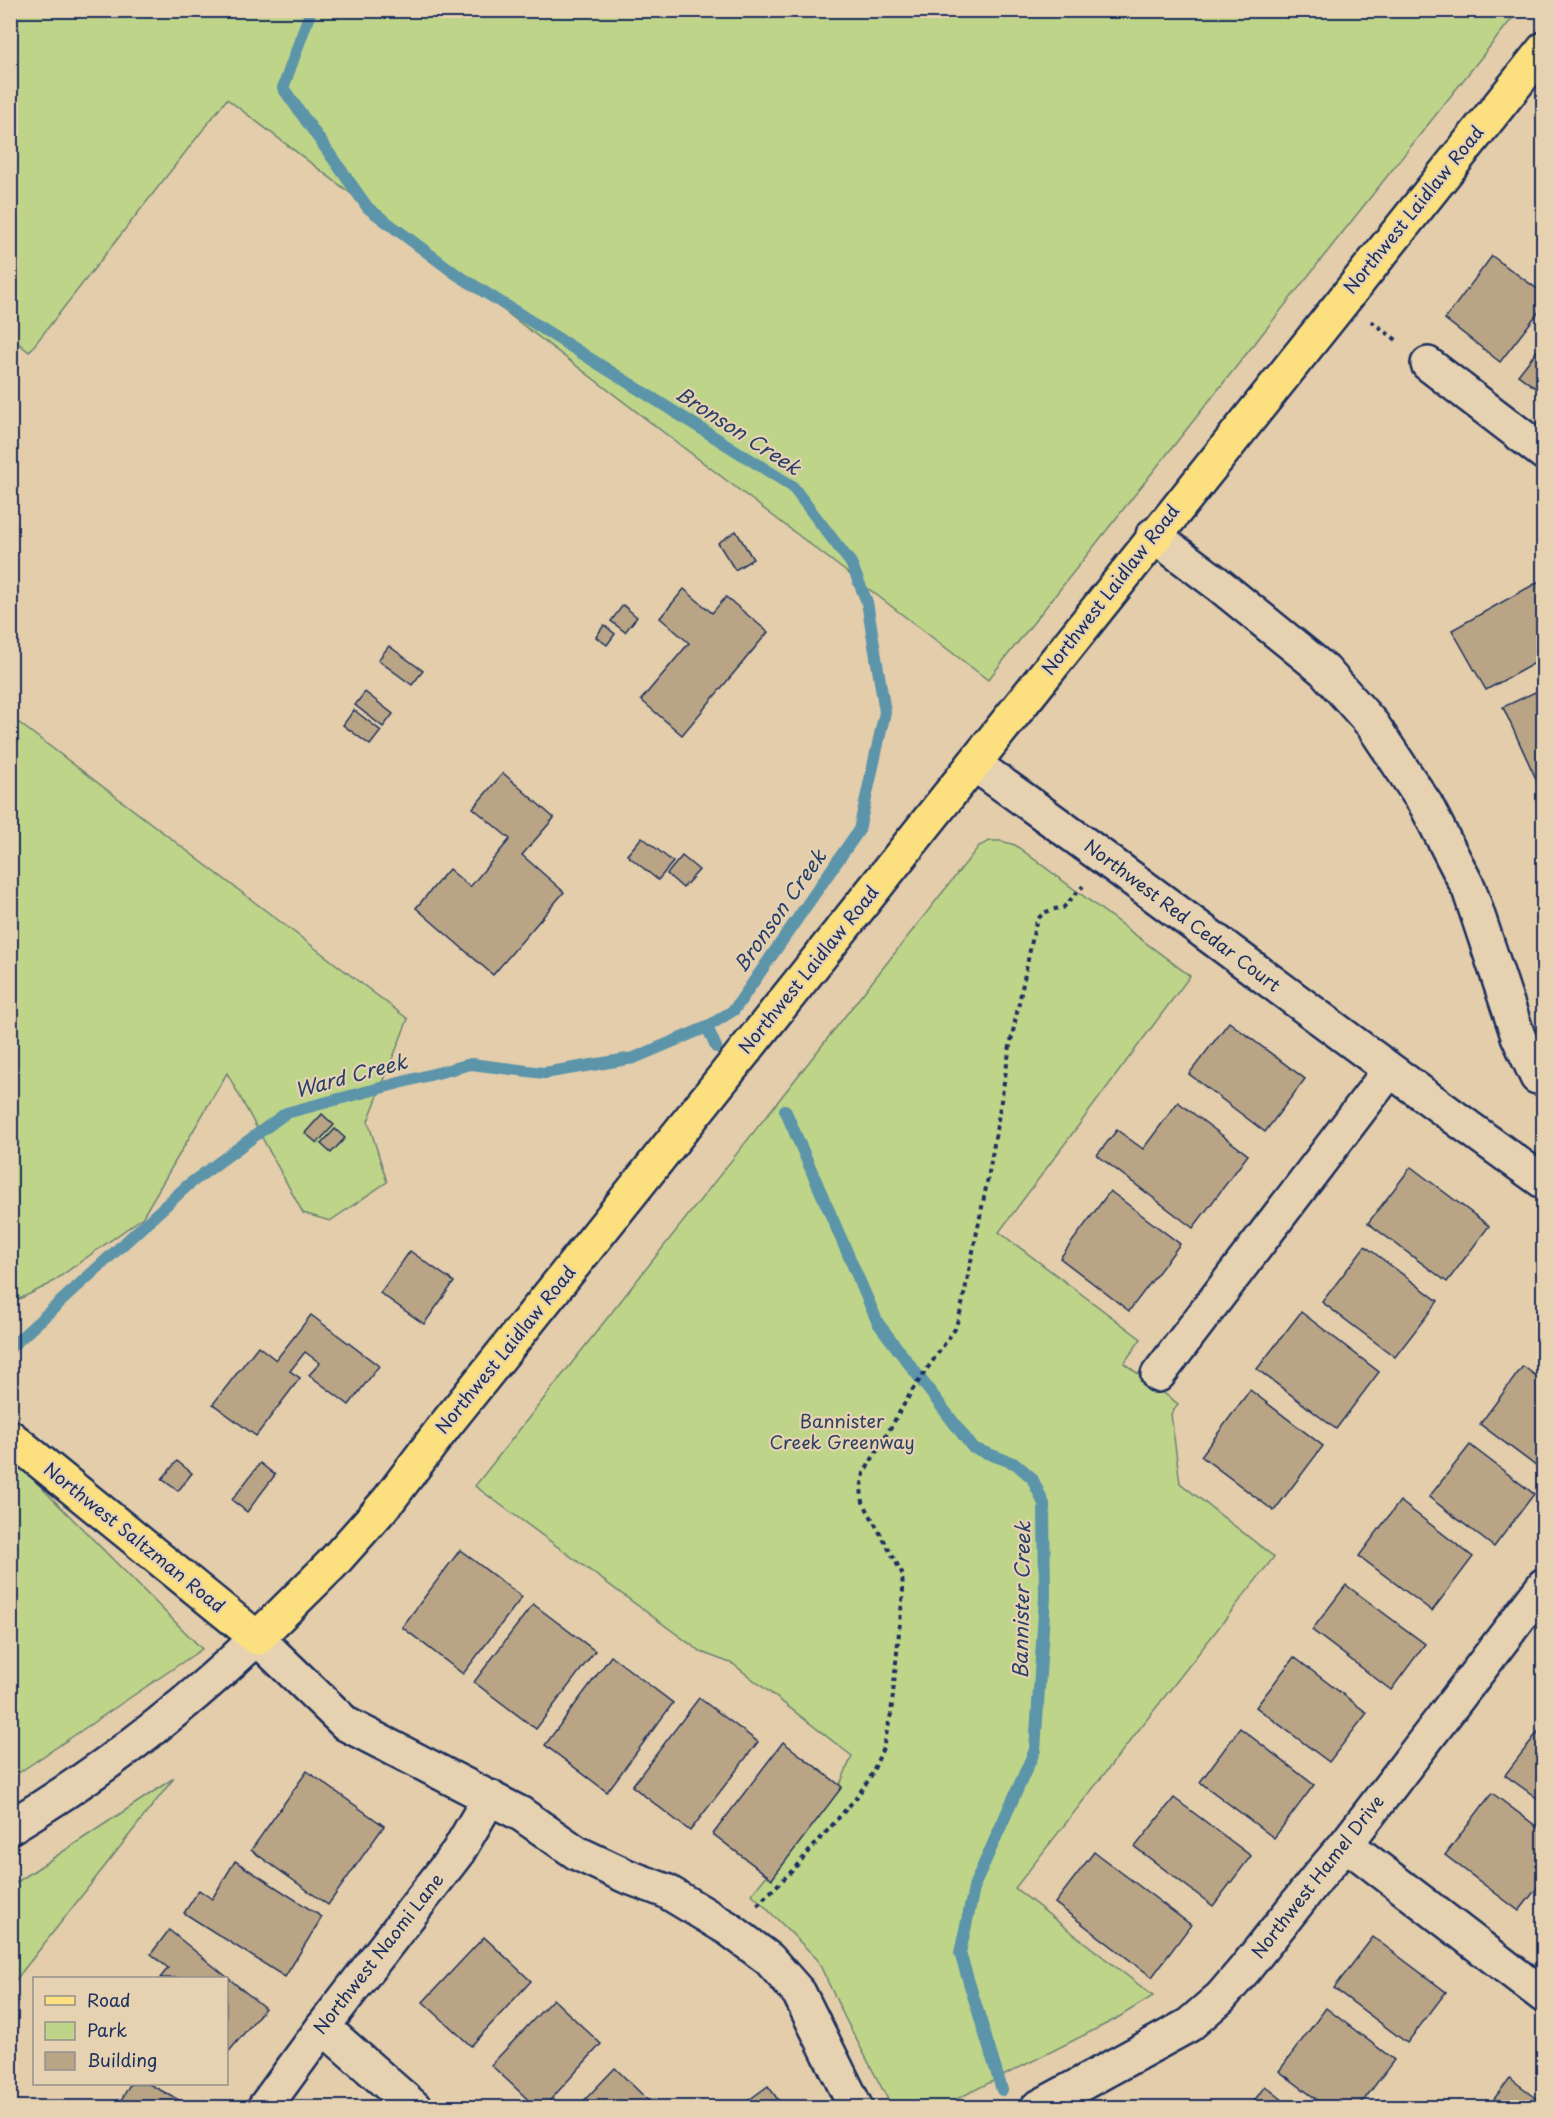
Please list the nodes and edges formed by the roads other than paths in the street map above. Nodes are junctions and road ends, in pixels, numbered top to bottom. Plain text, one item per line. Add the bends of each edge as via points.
1 (1544, 49) edge
2 (1428, 364) road end
3 (1544, 453) edge
4 (1153, 535) junction
5 (974, 764) junction
6 (1389, 1071) junction
7 (1537, 1077) dead end
8 (1544, 1182) edge
9 (1158, 1375) dead end
10 (10, 1437) edge
11 (1544, 1585) edge
12 (257, 1638) junction
13 (490, 1797) junction
14 (10, 1827) edge
15 (1346, 1844) junction
16 (1544, 1996) edge
17 (323, 2027) junction
18 (264, 2108) edge
19 (415, 2108) edge
20 (856, 2108) edge
21 (1037, 2108) edge

1 - 4 main road, Northwest Laidlaw Road
2 - 3 street
4 - 5 main road, Northwest Laidlaw Road
4 - 7 street via 1324,670 1372,724 1426,805 1469,889 1518,1036
5 - 6 street, Northwest Red Cedar Court via 1104,856
5 - 12 main road, Northwest Laidlaw Road via 388,1501 331,1565
6 - 8 street, Northwest Red Cedar Court
6 - 9 street
10 - 12 main road, Northwest Saltzman Road
11 - 15 street, Northwest Hamel Drive
12 - 13 street via 345,1724
12 - 14 street, Northwest Laidlaw Road via 221,1673 127,1750
13 - 17 street, Northwest Naomi Lane via 458,1852
13 - 20 street via 577,1853 666,1891 769,1959 799,1993
15 - 16 street
15 - 21 street, Northwest Hamel Drive via 1221,1997 1189,2025
17 - 18 street, Northwest Naomi Lane
17 - 19 street

